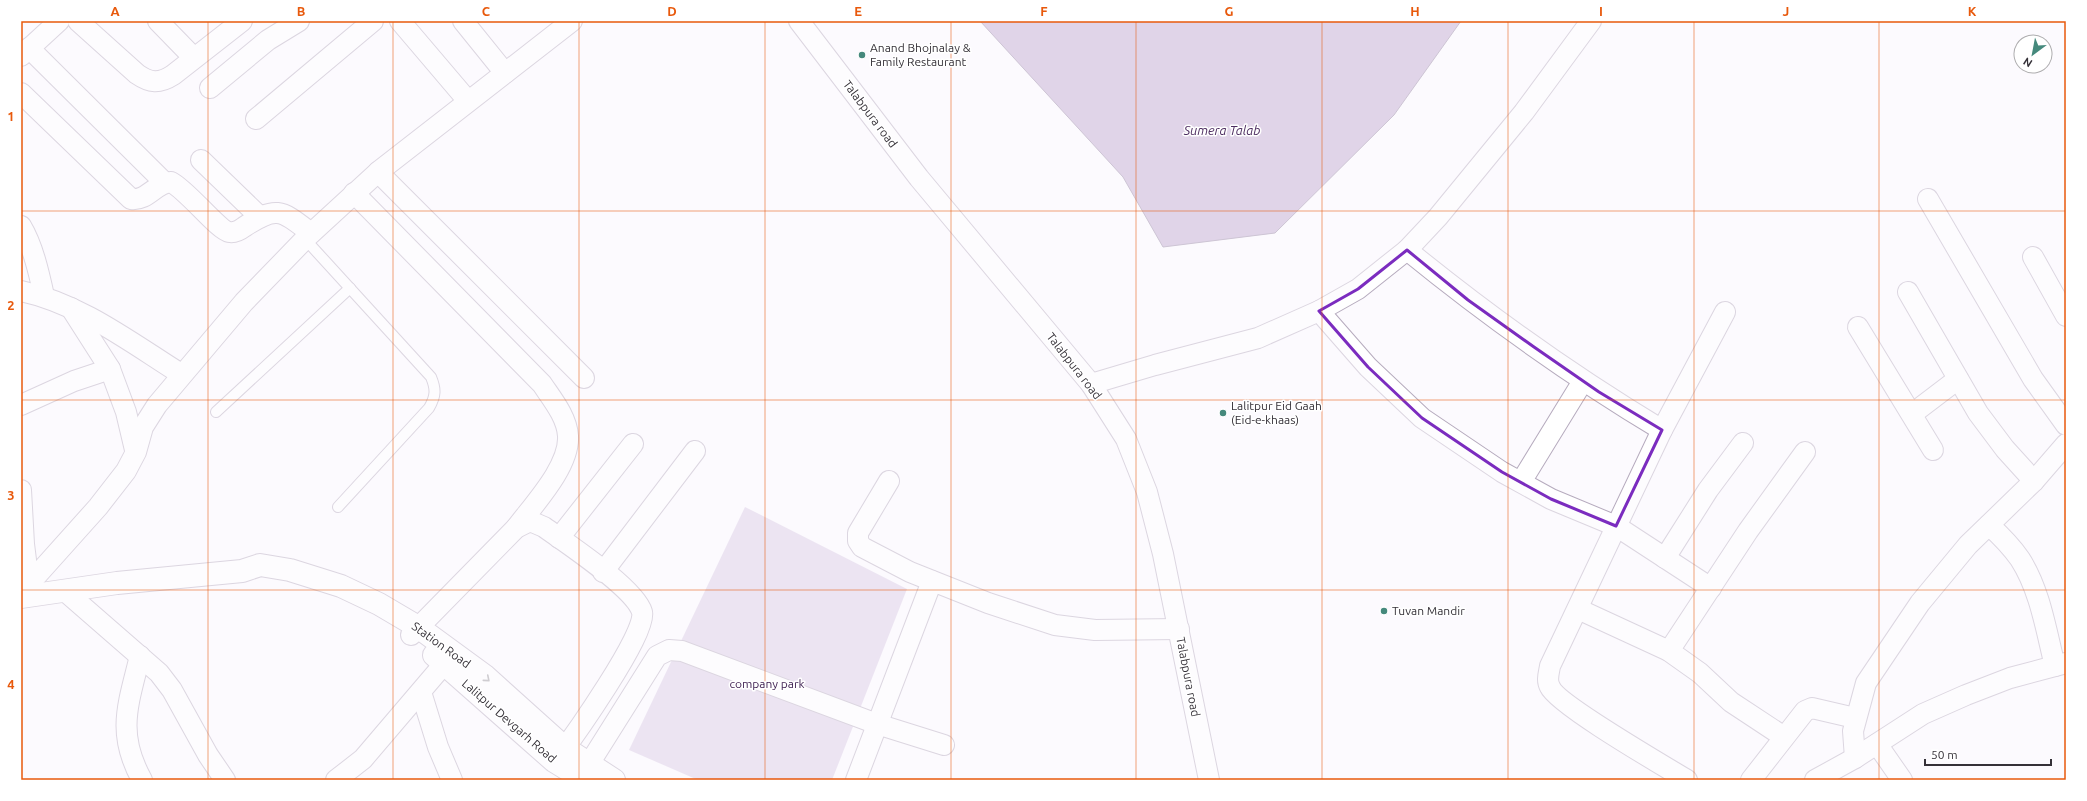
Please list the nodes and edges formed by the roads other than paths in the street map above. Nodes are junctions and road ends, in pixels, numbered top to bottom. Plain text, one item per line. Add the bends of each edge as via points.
1 (58, 21) edge
2 (78, 21) edge
3 (158, 21) edge
4 (242, 21) edge
5 (299, 21) edge
6 (400, 21) edge
7 (463, 21) edge
8 (572, 21) edge
9 (799, 21) edge
10 (1591, 21) edge
11 (359, 25) edge
12 (25, 52) edge
13 (194, 58) junction
14 (505, 73) junction
15 (210, 88) dead end
16 (21, 93) edge
17 (468, 101) junction
18 (256, 119) dead end
19 (200, 160) dead end
20 (378, 172) junction
21 (164, 182) junction
22 (354, 193) junction
23 (1928, 199) dead end
24 (260, 217) junction
25 (21, 226) edge
26 (308, 236) junction
27 (1407, 250) junction
28 (2033, 257) dead end
29 (350, 288) junction
30 (21, 290) edge
31 (1908, 292) dead end
32 (44, 296) junction
33 (71, 307) junction
34 (1319, 311) junction
35 (1725, 312) dead end
36 (2066, 316) edge
37 (1858, 327) dead end
38 (110, 369) junction
39 (181, 374) junction
40 (584, 378) dead end
41 (1958, 379) junction
42 (1583, 381) junction
43 (1091, 384) junction
44 (21, 405) edge
45 (216, 412) dead end
46 (1912, 414) junction
47 (2066, 425) edge
48 (1662, 430) junction
49 (1743, 442) dead end
50 (632, 444) dead end
51 (2066, 444) edge
52 (1933, 450) dead end
53 (695, 451) dead end
54 (136, 452) junction
55 (1805, 452) dead end
56 (889, 481) dead end
57 (2034, 481) junction
58 (1521, 482) junction
59 (21, 490) edge
60 (338, 506) dead end
61 (1989, 525) junction
62 (1616, 526) junction
63 (516, 528) junction
64 (559, 538) junction
65 (1665, 558) junction
66 (603, 572) junction
67 (932, 581) junction
68 (1711, 588) junction
69 (66, 592) junction
70 (26, 593) edge
71 (1578, 609) junction
72 (1179, 629) junction
73 (414, 631) junction
74 (1669, 651) junction
75 (140, 656) junction
76 (444, 664) junction
77 (2060, 664) edge
78 (421, 692) junction
79 (1855, 718) junction
80 (878, 724) junction
81 (1784, 737) junction
82 (1877, 744) junction
83 (944, 745) dead end
84 (560, 755) junction
85 (1855, 758) junction
86 (587, 772) edge
87 (142, 780) edge
88 (225, 780) edge
89 (336, 780) edge
90 (452, 780) edge
91 (614, 780) edge
92 (856, 780) edge
93 (1209, 780) edge
94 (1687, 780) edge
95 (1751, 780) edge
96 (1815, 780) edge
97 (1902, 780) edge

1 - 12 street
2 - 13 street via 146,81 164,81
3 - 13 street
4 - 13 street
5 - 15 street via 268,40
6 - 17 street
7 - 14 street
8 - 14 street
9 - 43 street, Talabpura road via 919,178
10 - 27 street via 1524,112 1438,217
11 - 18 street
12 - 21 street
14 - 17 street
16 - 21 street via 126,196 137,200 143,198
17 - 20 street
19 - 24 street
20 - 22 street
20 - 40 street
21 - 24 street via 175,185 229,232 242,229
22 - 26 street
22 - 63 street via 542,384 561,413 568,435 566,453 558,471
23 - 47 street via 2033,380
24 - 26 street via 274,212 283,213
25 - 32 street
26 - 29 lane
26 - 39 street via 244,302
27 - 34 street via 1358,289
27 - 42 street via 1468,300
28 - 36 street
29 - 45 lane
29 - 60 lane via 431,377 436,388 429,408
30 - 32 street
31 - 41 street
32 - 33 street
33 - 38 street
33 - 39 street
34 - 43 street via 1258,338
34 - 58 street via 1368,367 1422,418
35 - 48 street
37 - 46 street
38 - 44 street via 74,381
38 - 54 street via 126,412
39 - 54 street via 156,405 143,428
41 - 46 street
41 - 57 street via 1991,432
42 - 48 street
42 - 58 street
43 - 72 street, Talabpura road via 1126,439 1148,492
46 - 52 street
48 - 62 street
49 - 65 street via 1708,490
50 - 64 street
51 - 57 street
53 - 66 street
54 - 70 street via 126,471 103,501
55 - 68 street
56 - 67 street via 862,524 858,541 869,552
57 - 61 street
58 - 62 street via 1551,499
59 - 70 street
61 - 77 street via 2020,559 2032,583
61 - 79 street via 1968,545 1920,603 1866,683
62 - 65 street
62 - 71 street
63 - 64 street via 530,521
63 - 73 street
64 - 66 street
65 - 68 street
66 - 84 street via 630,592 642,612 642,624 629,650
67 - 72 street via 1055,625 1095,630
67 - 80 street
68 - 74 street
69 - 70 main road
69 - 73 main road, Lalitpur Devgarh Road via 116,583 242,571 259,579 282,582 348,603
69 - 75 street
71 - 74 street
71 - 94 street via 1550,666 1550,688 1569,706
72 - 93 street, Talabpura road
73 - 76 main road, Lalitpur Devgarh Road
73 -> 84 main road, Station Road via 485,676
74 - 81 street via 1700,672 1731,702
75 - 87 street via 127,708 126,740 133,764
75 - 88 street via 159,673 172,690
76 - 78 street
76 - 84 main road, Lalitpur Devgarh Road
77 - 82 street via 2010,678 1966,695 1923,714
78 - 89 street via 363,759
78 - 90 street via 438,747
79 - 81 street via 1812,708 1805,711
79 - 85 street
80 - 83 street
80 - 86 street via 682,651 669,650 657,656
80 - 92 street
81 - 95 street
82 - 85 street
82 - 97 street
84 - 86 main road, Lalitpur Devgarh Road
85 - 96 street
86 - 91 main road

